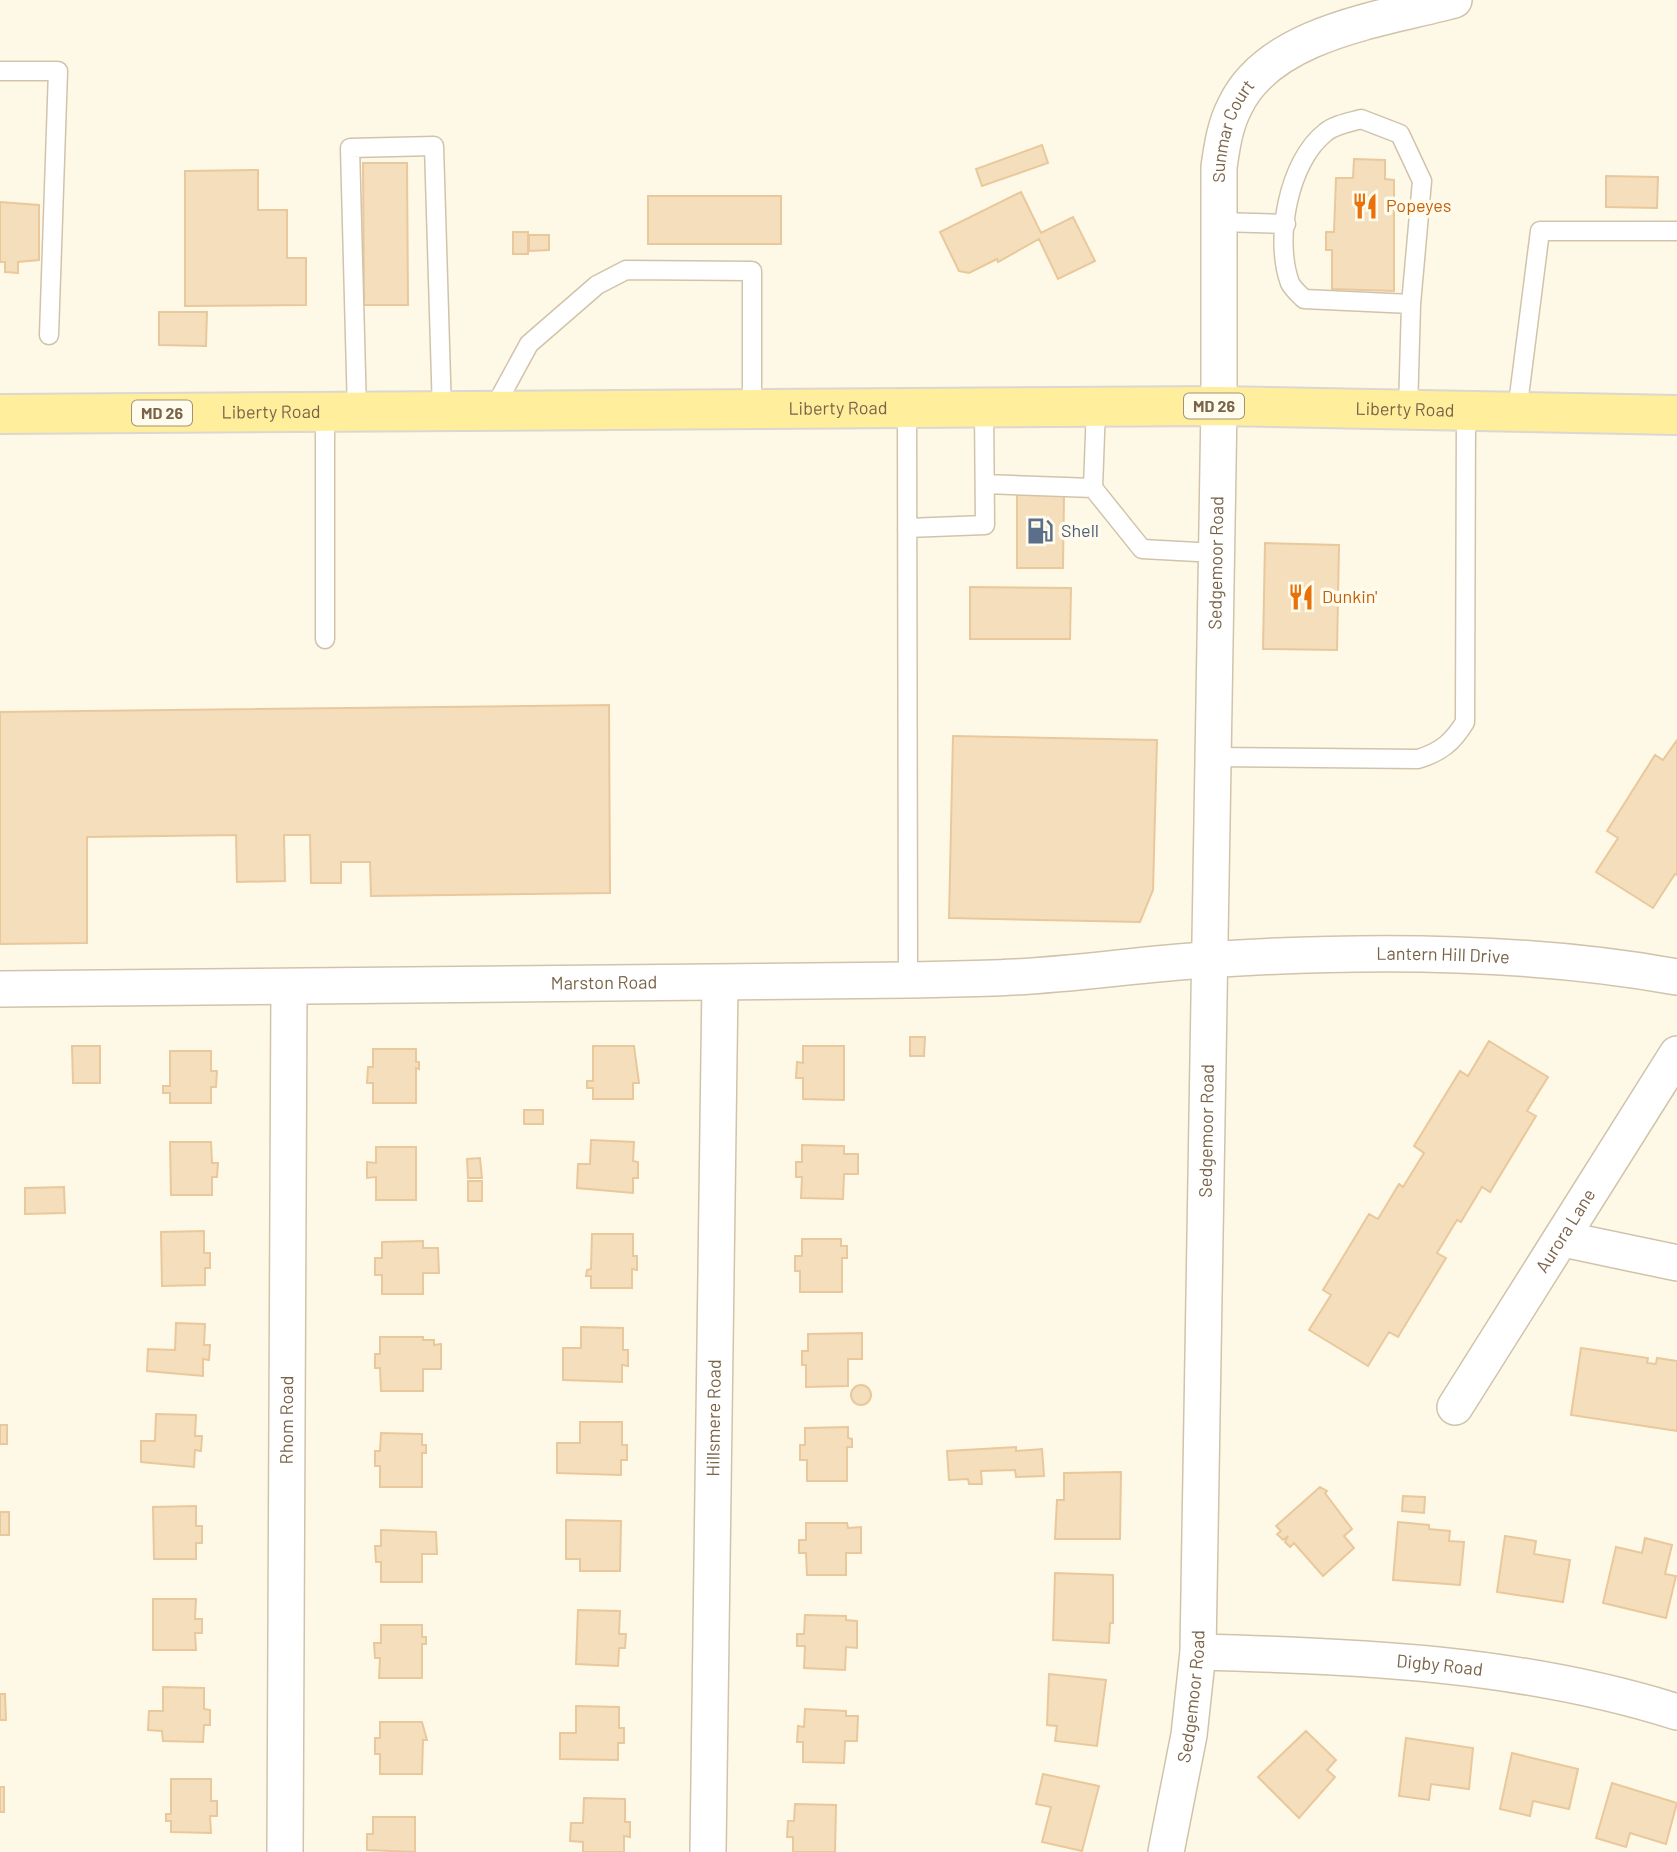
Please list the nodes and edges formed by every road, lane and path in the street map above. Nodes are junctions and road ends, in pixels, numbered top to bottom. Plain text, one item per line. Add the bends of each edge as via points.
1 (1454, 0) edge
2 (0, 71) edge
3 (1219, 222) junction
4 (1286, 224) junction
5 (1677, 231) edge
6 (1411, 304) junction
7 (49, 335) dead end
8 (1219, 406) junction
9 (1096, 407) junction
10 (984, 408) junction
11 (907, 409) junction
12 (752, 410) junction
13 (1408, 410) junction
14 (492, 411) junction
15 (1466, 411) junction
16 (341, 412) junction
17 (442, 412) junction
18 (1517, 412) junction
19 (0, 414) edge
20 (1677, 415) edge
21 (985, 484) junction
22 (1093, 488) junction
23 (907, 528) junction
24 (1216, 553) junction
25 (325, 639) dead end
26 (1211, 757) junction
27 (1208, 959) junction
28 (1677, 977) edge
29 (908, 980) junction
30 (720, 982) junction
31 (289, 986) junction
32 (0, 989) edge
33 (1677, 1054) edge
34 (1563, 1239) junction
35 (1677, 1263) edge
36 (1455, 1407) dead end
37 (1198, 1652) junction
38 (1677, 1713) edge
39 (285, 1852) edge
40 (708, 1852) edge
41 (1166, 1852) edge

1 - 3 street, Sunmar Court via 1313,38 1283,54 1254,78 1236,103 1225,130 1219,167
2 - 7 lane via 58,71
3 - 4 lane
3 - 8 street, Sunmar Court
4 - 6 lane via 1291,285 1304,299
4 - 6 lane via 1286,202 1298,166 1326,131 1361,118 1400,134 1422,181
5 - 18 lane via 1540,231
6 - 13 lane
8 - 9 main road, Liberty Road / MD 26
8 - 13 main road, Liberty Road / MD 26
8 - 24 street, Sedgemoor Road
9 - 10 main road, Liberty Road / MD 26
9 - 22 lane
10 - 11 main road, Liberty Road / MD 26
10 - 21 lane
11 - 12 main road, Liberty Road / MD 26
11 - 23 lane
12 - 14 main road, Liberty Road / MD 26
12 - 14 lane via 752,271 626,270 597,285 529,344
13 - 15 main road, Liberty Road / MD 26
14 - 17 main road, Liberty Road / MD 26
15 - 18 main road, Liberty Road / MD 26
15 - 26 lane via 1465,722 1454,740 1435,754 1418,759
16 - 17 main road, Liberty Road / MD 26
16 - 17 lane via 350,148 434,146
16 - 19 main road, Liberty Road / MD 26
16 - 25 lane
18 - 20 main road, Liberty Road / MD 26
21 - 22 lane
21 - 23 lane via 985,525
22 - 24 lane via 1142,549
23 - 29 lane
24 - 26 street, Sedgemoor Road
26 - 27 street, Sedgemoor Road
27 - 28 street, Lantern Hill Drive via 1479,957 1613,966
27 - 29 street, Marston Road via 1016,977
27 - 37 street, Sedgemoor Road
29 - 30 street, Marston Road
30 - 31 street, Marston Road
30 - 40 street, Hillsmere Road
31 - 32 street, Marston Road
31 - 39 street, Rhom Road
33 - 34 street, Aurora Lane
34 - 35 street
34 - 36 street, Aurora Lane
37 - 38 street, Digby Road via 1446,1665 1549,1681
37 - 41 street, Sedgemoor Road via 1189,1735

